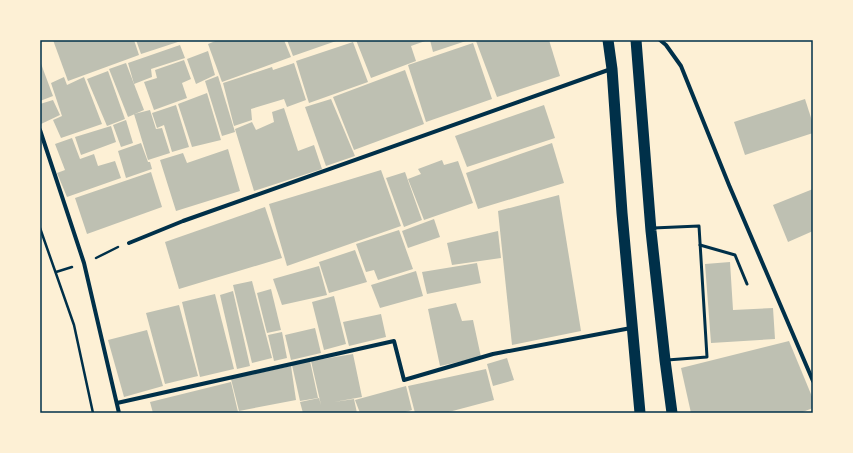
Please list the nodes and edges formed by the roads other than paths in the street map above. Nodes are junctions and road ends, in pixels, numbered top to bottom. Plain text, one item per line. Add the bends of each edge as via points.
1 (608, 40) edge
2 (636, 40) edge
3 (660, 40) edge
4 (612, 69) junction
5 (40, 130) edge
6 (651, 228) junction
7 (129, 243) dead end
8 (700, 245) junction
9 (747, 284) dead end
10 (632, 328) junction
11 (665, 360) junction
12 (813, 381) edge
13 (117, 403) junction
14 (119, 413) edge
15 (640, 413) edge
16 (672, 413) edge

1 - 4 highway
2 - 6 highway
3 - 12 street via 681,66
4 - 7 street via 190,218
4 - 10 highway
5 - 13 street via 84,263
6 - 8 lane via 698,226
6 - 11 highway
8 - 9 lane via 735,255
8 - 11 lane via 707,357
10 - 13 street via 493,354 404,380 394,341
10 - 15 highway
11 - 16 highway
13 - 14 street

